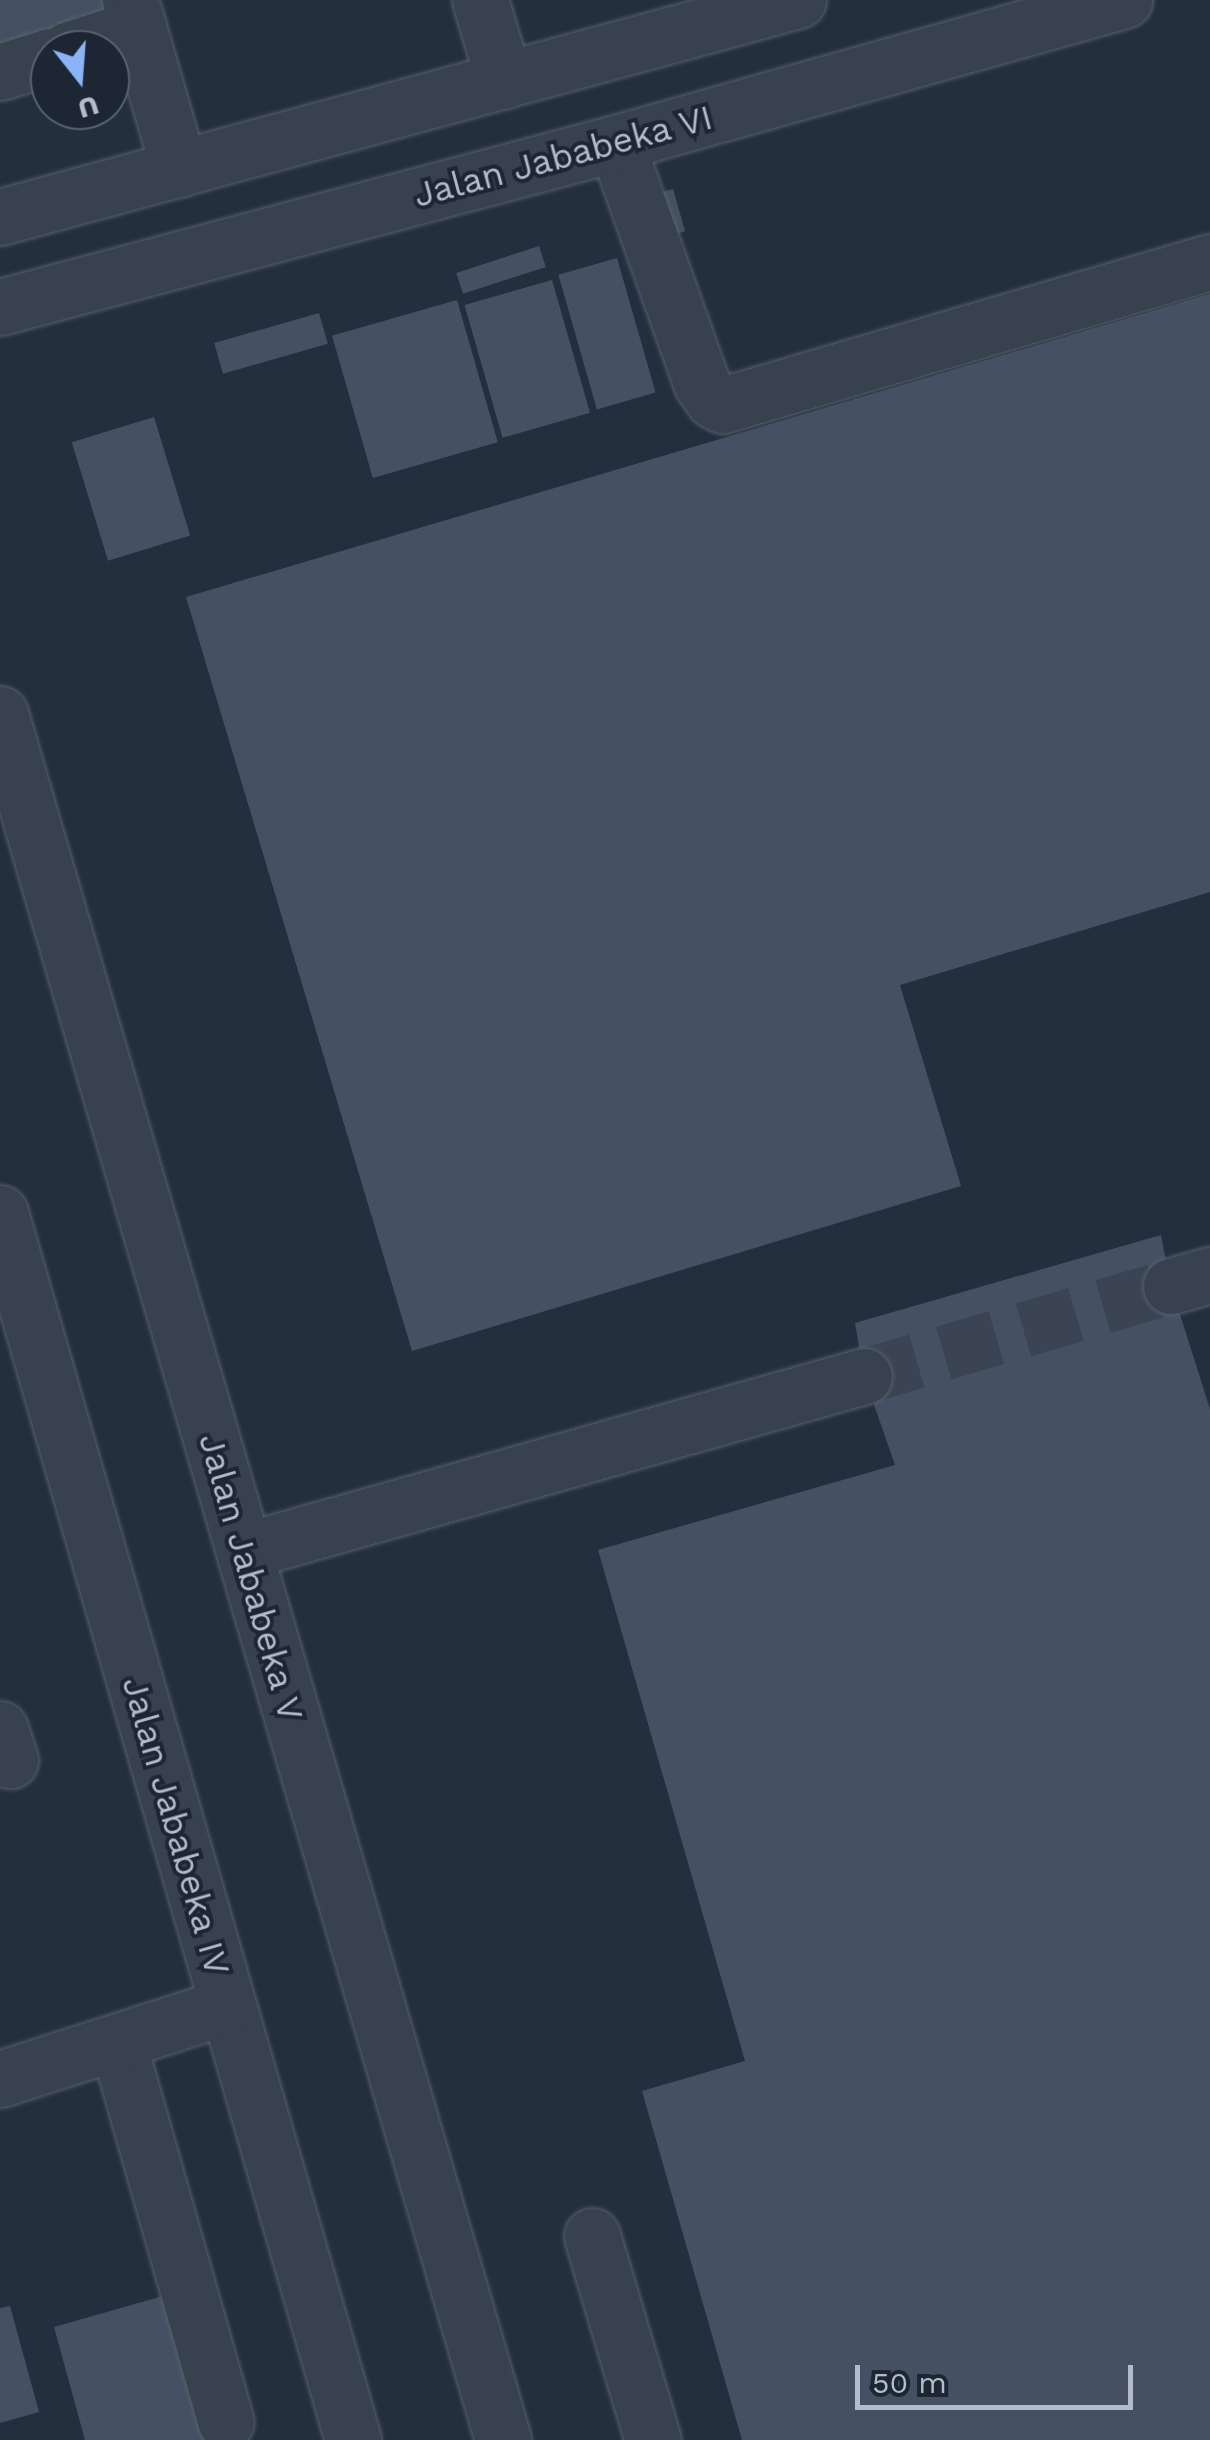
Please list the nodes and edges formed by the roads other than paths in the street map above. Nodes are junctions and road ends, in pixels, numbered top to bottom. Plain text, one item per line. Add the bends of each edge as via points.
1 (480, 0) edge
2 (798, 0) edge
3 (1124, 0) edge
4 (134, 14) edge
5 (104, 30) edge
6 (30, 62) edge
7 (0, 72) edge
8 (504, 80) junction
9 (616, 143) junction
10 (180, 168) junction
11 (0, 217) edge
12 (1210, 262) edge
13 (0, 308) edge
14 (0, 714) edge
15 (0, 1212) edge
16 (18, 1345) edge
17 (864, 1376) tunnel mouth
18 (244, 1551) junction
19 (228, 2006) junction
20 (118, 2044) junction
21 (0, 2078) edge
22 (592, 2236) dead end
23 (226, 2422) dead end
24 (353, 2440) edge
25 (502, 2440) edge
26 (652, 2440) edge

1 - 8 street
2 - 8 street
3 - 9 street, Jalan Jababeka VI
4 - 5 street
4 - 10 street
6 - 7 street
8 - 10 street
9 - 12 street via 702,384 723,405
9 - 13 street, Jalan Jababeka VI
10 - 11 street
14 - 18 street, Jalan Jababeka V
15 - 16 street, Jalan Jababeka IV
16 - 19 street, Jalan Jababeka IV
17 - 18 street
18 - 25 street, Jalan Jababeka V
19 - 20 street
19 - 24 street, Jalan Jababeka IV
20 - 21 street
20 - 23 street
22 - 26 street

